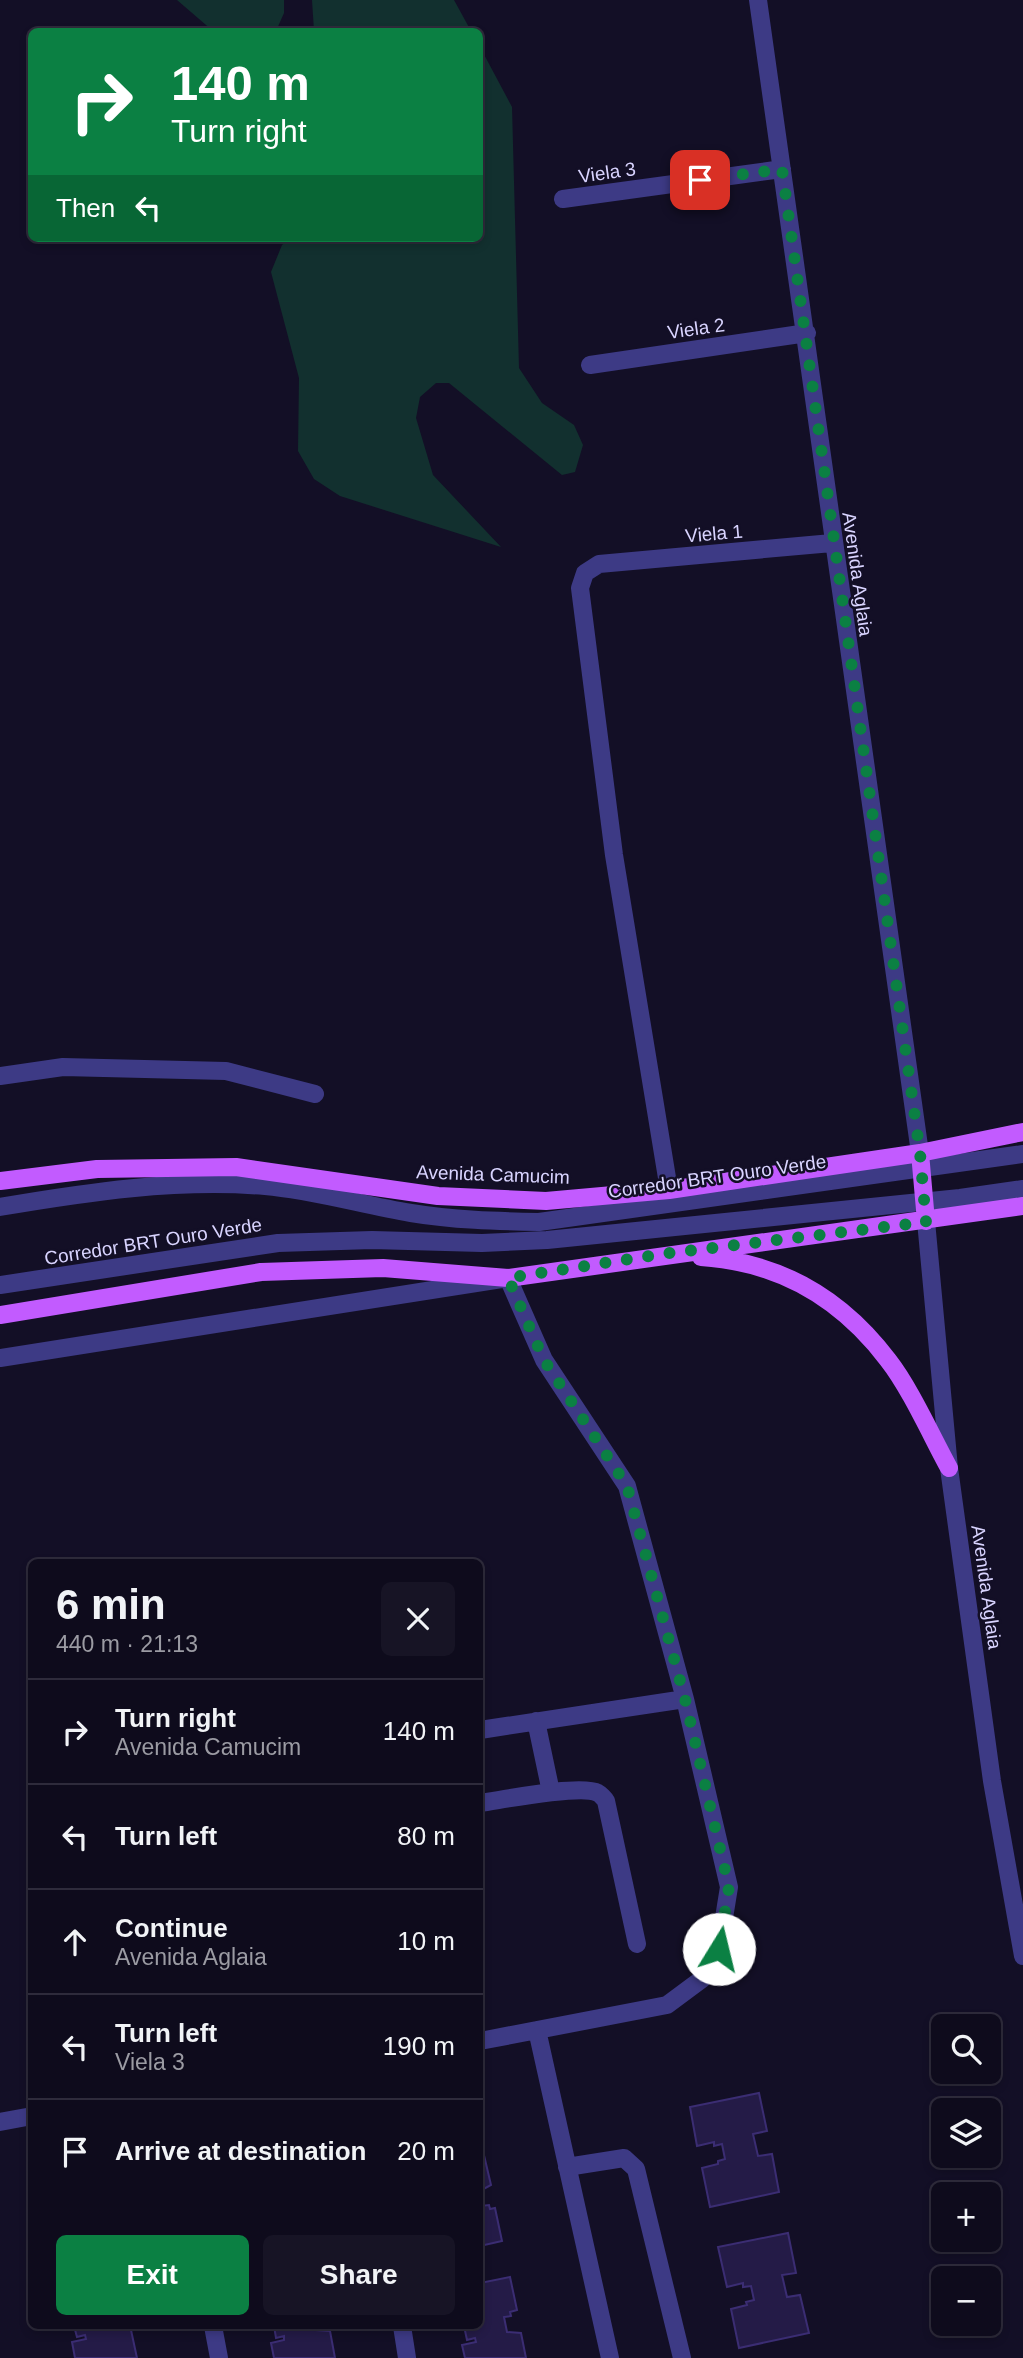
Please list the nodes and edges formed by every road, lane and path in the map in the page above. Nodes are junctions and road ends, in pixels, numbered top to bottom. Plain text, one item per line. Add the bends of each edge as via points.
1 (758, 0) edge
2 (782, 169) junction
3 (564, 199) dead end
4 (807, 333) junction
5 (590, 365) dead end
6 (832, 543) junction
7 (0, 1076) edge
8 (315, 1094) dead end
9 (1023, 1132) edge
10 (1023, 1154) edge
11 (920, 1161) junction
12 (0, 1181) edge
13 (669, 1189) junction
14 (1023, 1189) edge
15 (924, 1201) junction
16 (1023, 1206) edge
17 (0, 1207) edge
18 (926, 1222) junction
19 (662, 1254) junction
20 (508, 1278) junction
21 (0, 1286) edge
22 (0, 1315) edge
23 (0, 1358) edge
24 (949, 1468) junction
25 (685, 1699) junction
26 (536, 1721) junction
27 (483, 1730) edge
28 (551, 1793) junction
29 (483, 1803) edge
30 (637, 1944) dead end
31 (1023, 1956) edge
32 (537, 2030) junction
33 (483, 2040) edge
34 (28, 2117) edge
35 (0, 2122) edge
36 (567, 2167) junction
37 (214, 2329) edge
38 (402, 2329) edge
39 (219, 2358) edge
40 (407, 2358) edge
41 (610, 2358) edge
42 (681, 2358) edge

1 - 2 street, Avenida Aglaia
2 - 3 street, Viela 3
2 - 4 street, Avenida Aglaia
4 - 5 street, Viela 2
4 - 6 street, Avenida Aglaia
6 - 11 street, Avenida Aglaia
6 - 13 street, Viela 1 via 599,564 585,573 580,588 614,855
7 - 8 street via 63,1067 226,1071
9 - 11 main road, Avenida Camucim
10 - 11 street, Corredor BRT Ouro Verde
11 - 13 main road, Avenida Camucim
11 - 15 main road
11 - 17 street, Corredor BRT Ouro Verde via 539,1222 415,1214 267,1186 188,1183 94,1191
12 - 13 main road, Avenida Camucim via 97,1168 236,1167 438,1196 546,1201
14 - 15 street, Corredor BRT Ouro Verde
15 - 18 main road
15 - 21 street, Corredor BRT Ouro Verde via 547,1240 278,1243
16 - 18 main road
18 - 19 main road
18 - 24 street, Avenida Aglaia
19 - 20 main road
19 - 24 main road via 730,1259 787,1275 844,1311 889,1361
20 - 22 main road via 383,1268 261,1272
20 - 23 street
20 - 25 street via 544,1360 627,1486
24 - 31 street, Avenida Aglaia via 992,1781
25 - 26 street
25 - 32 street via 729,1887 719,1949 702,1979 667,2005
26 - 27 street
26 - 28 street
28 - 29 street
28 - 30 street via 591,1791 606,1801
32 - 33 street
32 - 36 street
34 - 35 street
36 - 41 street
36 - 42 street via 624,2158 636,2169
37 - 39 street
38 - 40 street

